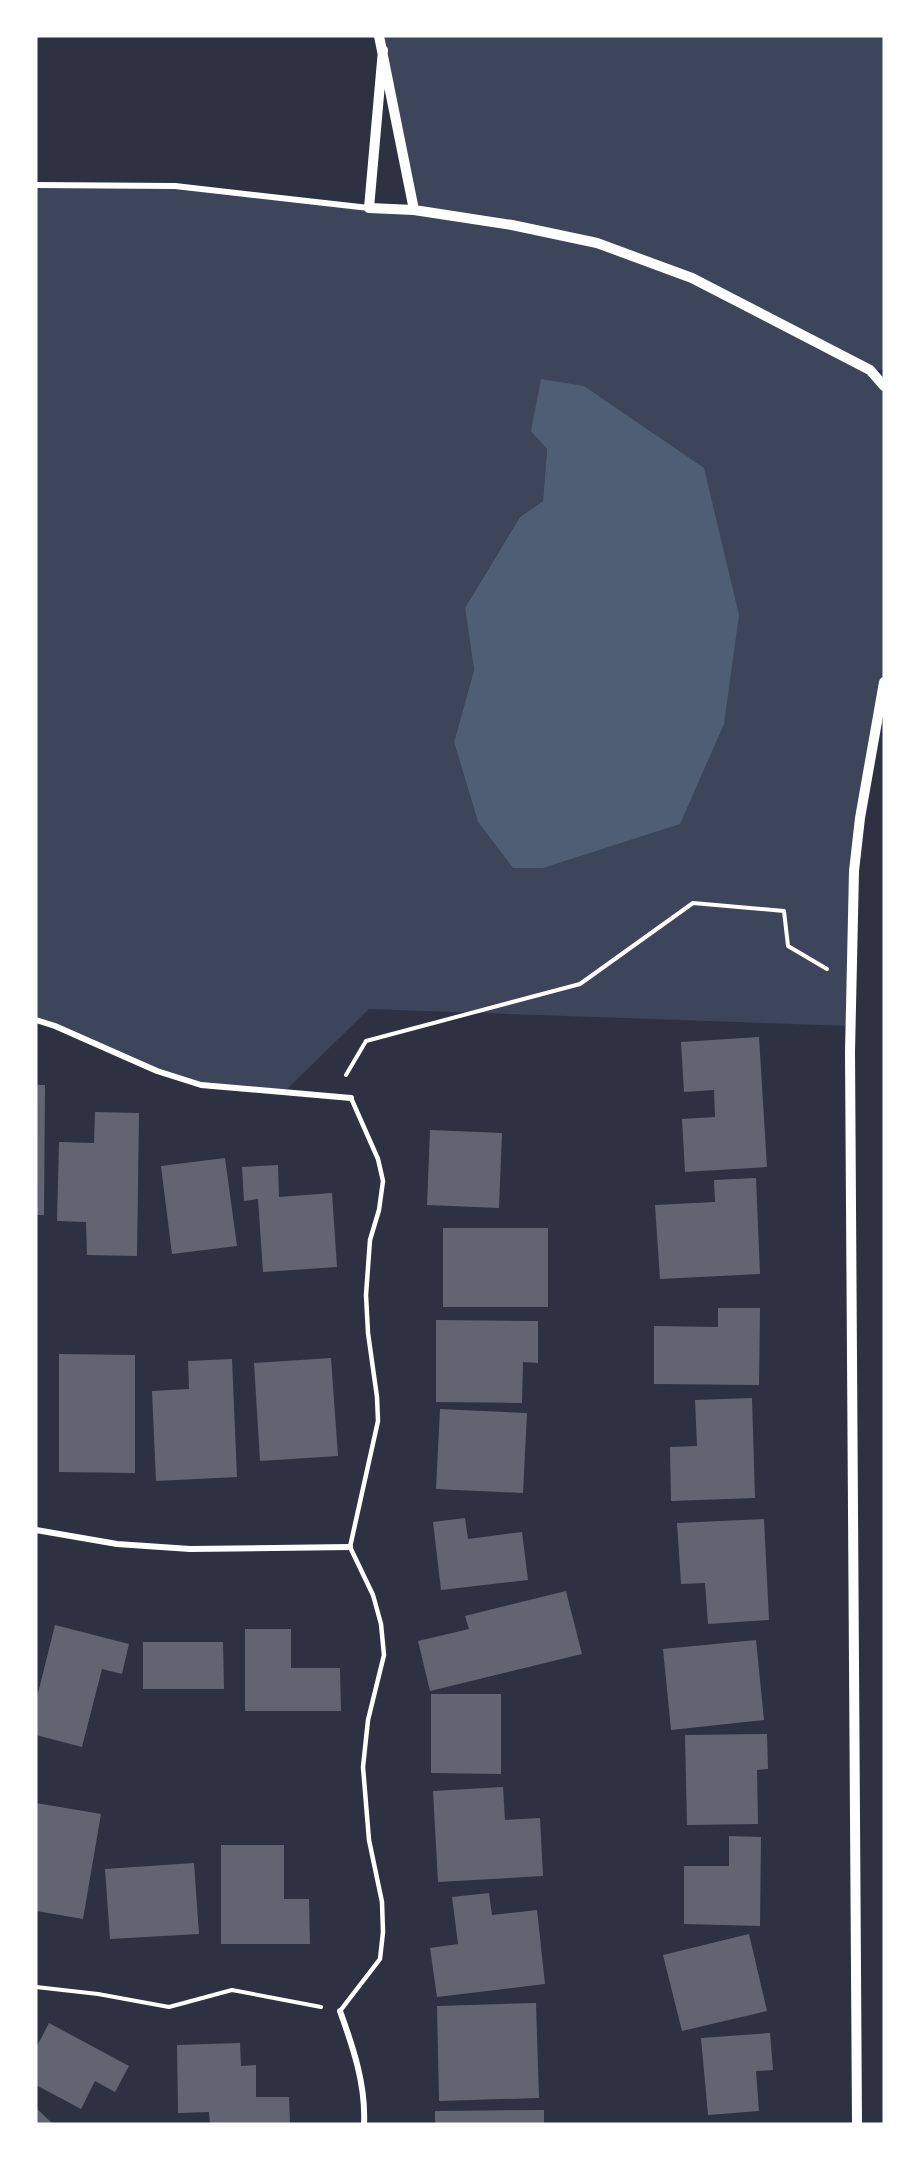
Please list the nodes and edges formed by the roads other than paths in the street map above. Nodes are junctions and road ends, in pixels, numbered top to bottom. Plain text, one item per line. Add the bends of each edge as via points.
1 (379, 36) edge
2 (383, 50) junction
3 (36, 185) edge
4 (369, 208) junction
5 (414, 210) junction
6 (870, 370) junction
7 (884, 370) edge
8 (884, 386) edge
9 (884, 682) edge
10 (36, 1020) edge
11 (351, 1098) joint
12 (36, 1530) edge
13 (350, 1547) junction
14 (340, 2011) joint
15 (364, 2124) edge
16 (857, 2124) edge

1 - 2 street
2 - 4 street
2 - 5 street
3 - 4 street via 175,186
4 - 5 street
5 - 6 street via 597,243 692,278
6 - 7 street
6 - 8 street
9 - 16 street via 854,871 851,984
10 - 11 street via 157,1071 201,1085
11 - 13 lane via 378,1159 383,1181 370,1240 366,1294 378,1421
12 - 13 street via 117,1544 190,1550
13 - 14 lane via 373,1595 384,1655 368,1720 363,1767 383,1932 380,1959
14 - 15 street via 360,2078

